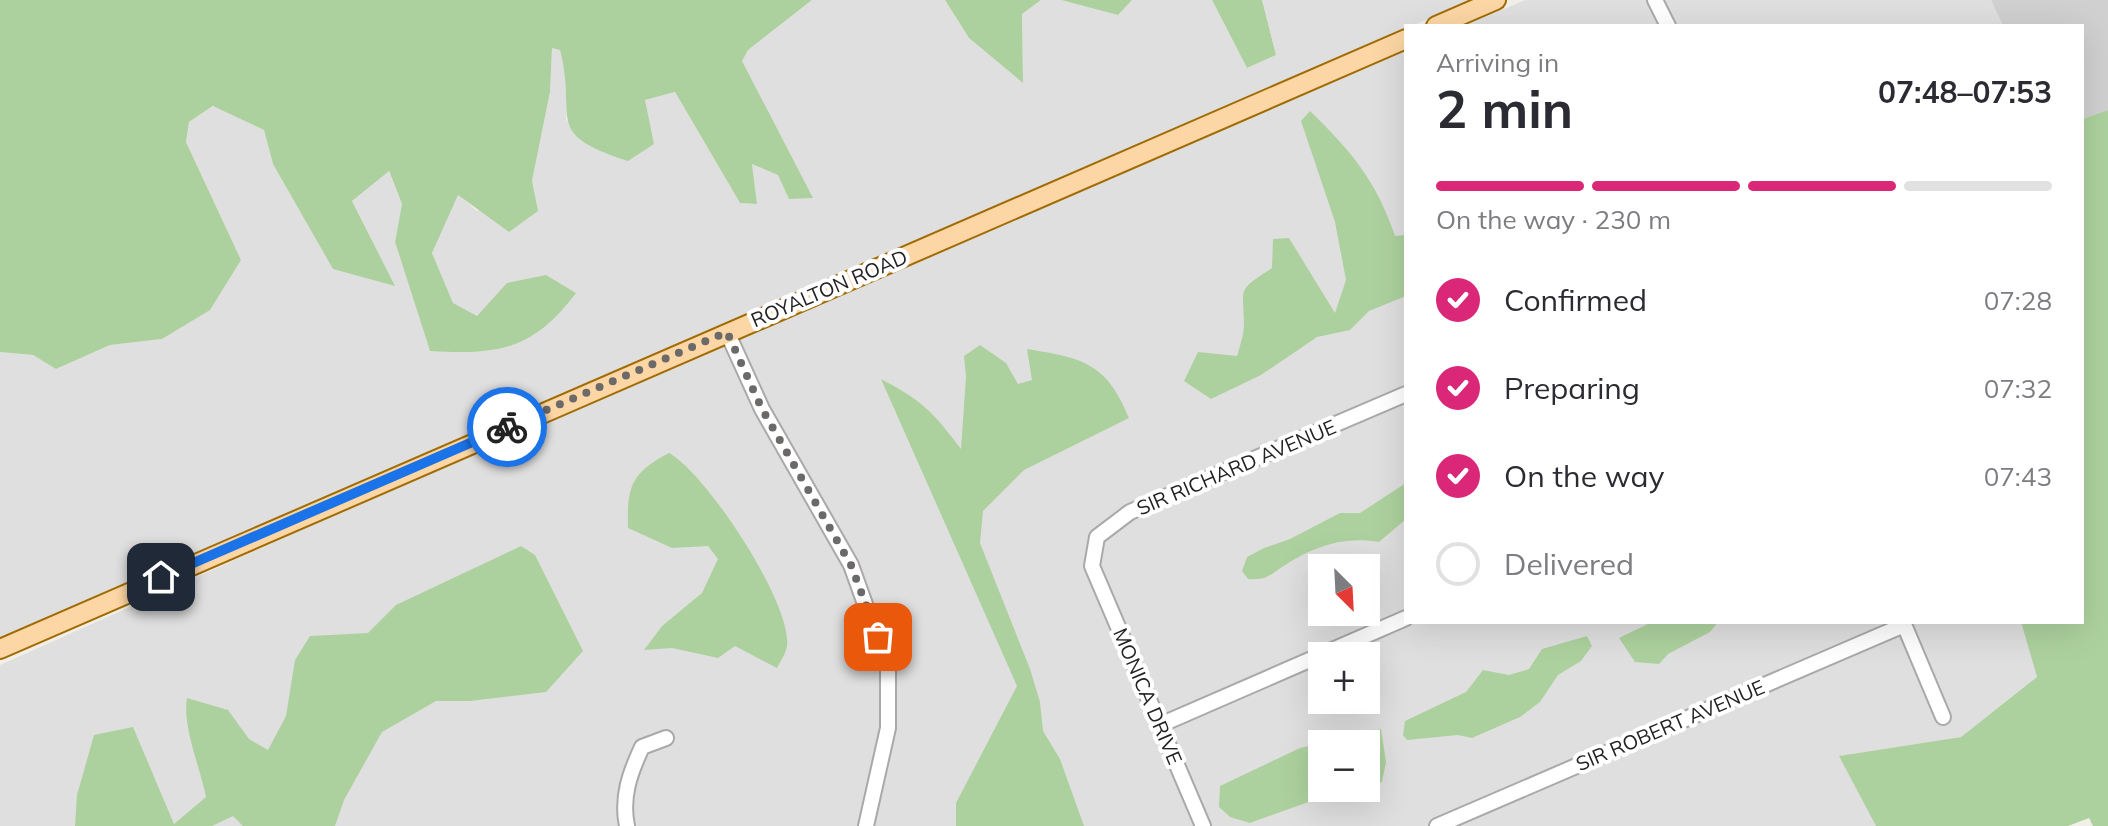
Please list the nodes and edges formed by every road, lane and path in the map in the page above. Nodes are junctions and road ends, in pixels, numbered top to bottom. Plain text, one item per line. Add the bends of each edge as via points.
1 (1496, 0) edge
2 (1655, 0) edge
3 (1441, 24) edge
4 (1667, 24) edge
5 (1404, 40) edge
6 (727, 332) junction
7 (1404, 395) edge
8 (1092, 566) joint
9 (1404, 619) edge
10 (1901, 624) edge
11 (1903, 624) edge
12 (0, 649) edge
13 (1943, 717) dead end
14 (1160, 725) junction
15 (666, 738) dead end
16 (627, 826) edge
17 (866, 826) edge
18 (1203, 826) edge
19 (1437, 826) edge

1 - 3 main road
2 - 4 street
5 - 6 main road, ROYALTON ROAD
6 - 12 main road, ROYALTON ROAD
6 - 17 street via 762,409 851,565 888,668 888,728
7 - 8 street, SIR RICHARD AVENUE via 1130,512 1097,537
8 - 14 street, MONICA DRIVE
9 - 14 street
10 - 19 street, SIR ROBERT AVENUE
11 - 13 street
14 - 18 street, MONICA DRIVE
15 - 16 street via 642,747 628,777 623,810

